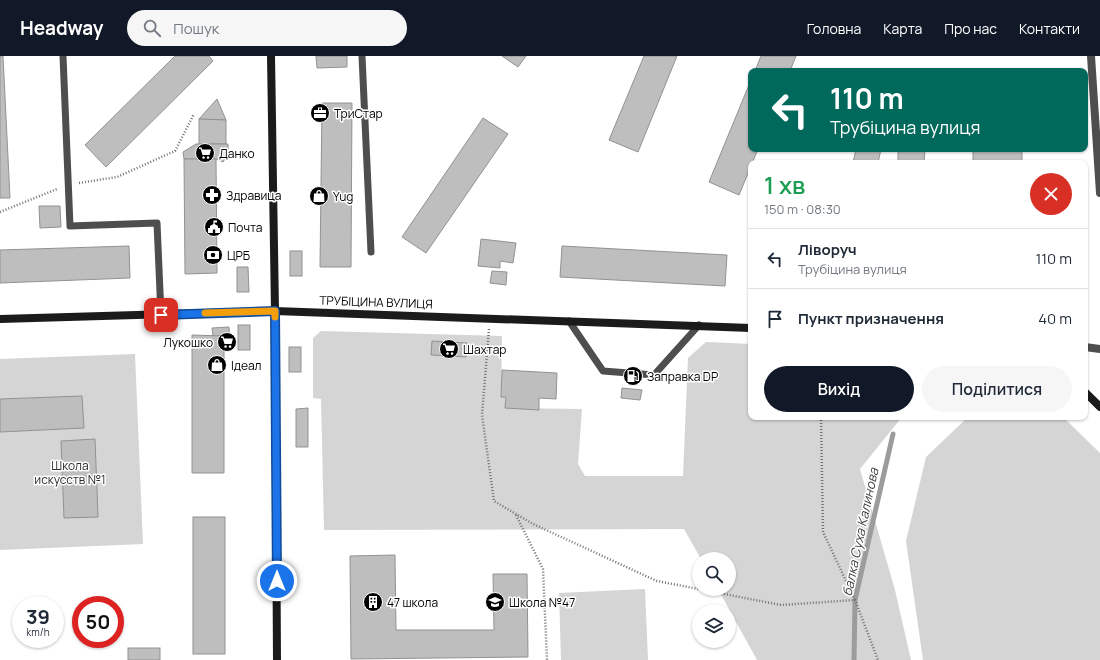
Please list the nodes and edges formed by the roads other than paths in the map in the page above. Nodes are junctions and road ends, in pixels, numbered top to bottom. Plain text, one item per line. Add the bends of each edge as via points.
1 (63, 56) edge
2 (271, 56) edge
3 (362, 56) edge
4 (1091, 56) edge
5 (1100, 192) edge
6 (371, 252) dead end
7 (275, 311) junction
8 (161, 315) junction
9 (0, 319) edge
10 (569, 321) junction
11 (698, 326) junction
12 (748, 328) edge
13 (1088, 347) edge
14 (1100, 349) edge
15 (1088, 395) edge
16 (1100, 407) edge
17 (277, 660) edge

1 - 8 lane via 70,226 157,223
2 - 7 street
3 - 6 lane
4 - 5 street
7 - 8 street, ТРУБІЦИНА ВУЛИЦЯ
7 - 10 street, ТРУБІЦИНА ВУЛИЦЯ
7 - 17 street
8 - 9 street, ТРУБІЦИНА ВУЛИЦЯ
10 - 11 street, ТРУБІЦИНА ВУЛИЦЯ
10 - 11 lane via 603,371 654,375
11 - 12 street, ТРУБІЦИНА ВУЛИЦЯ
13 - 14 street
15 - 16 street

